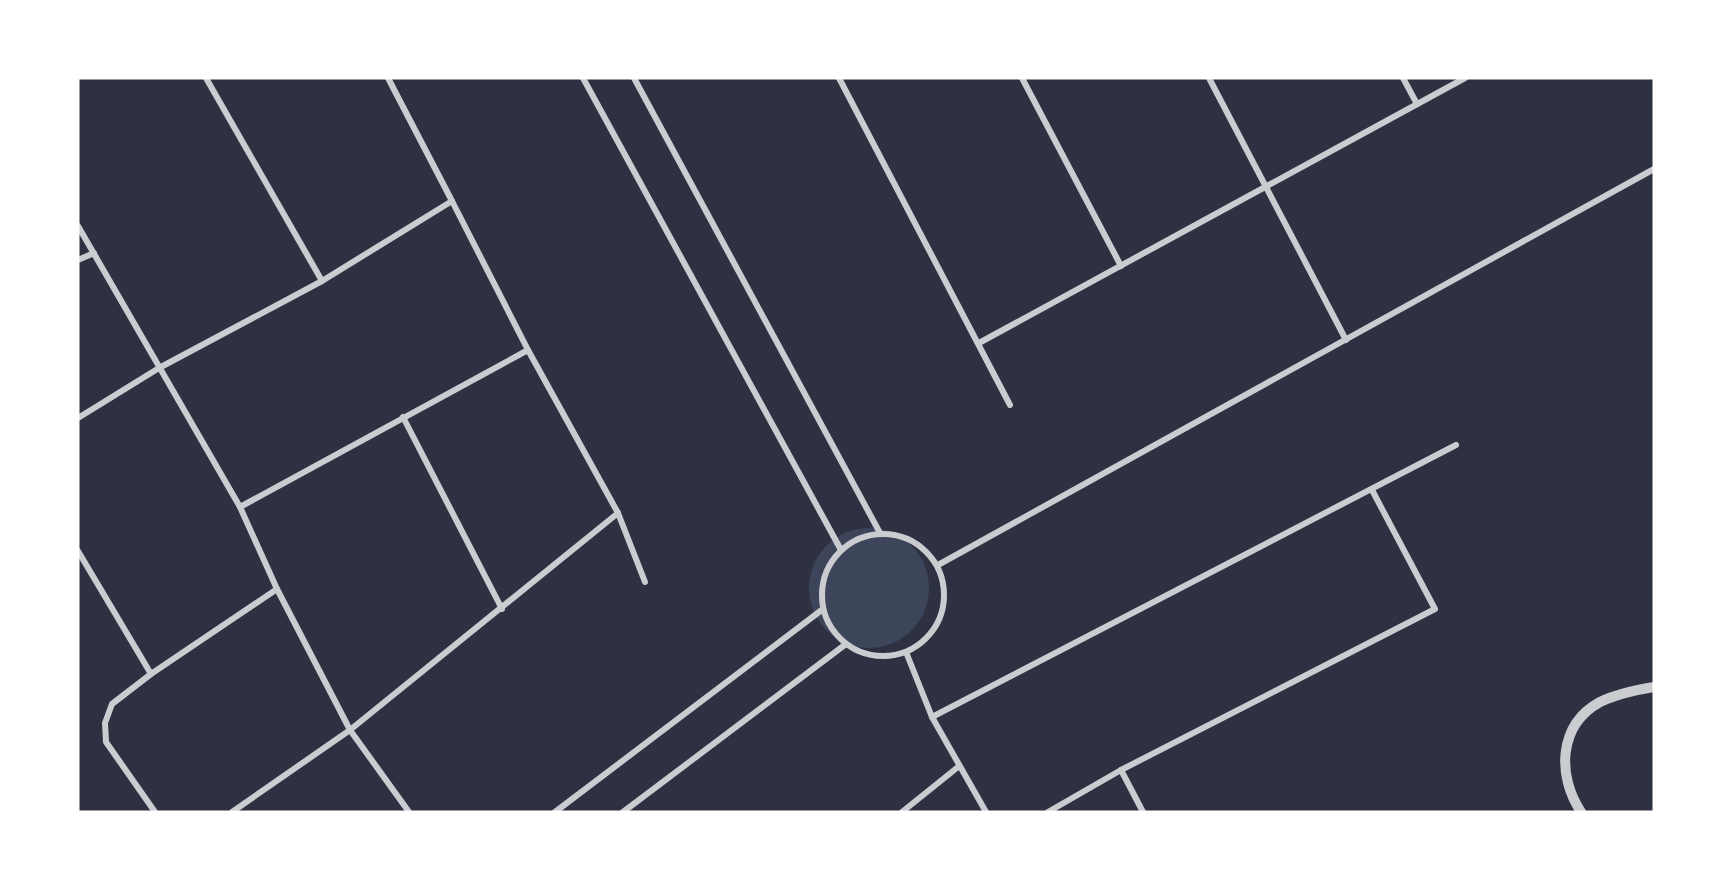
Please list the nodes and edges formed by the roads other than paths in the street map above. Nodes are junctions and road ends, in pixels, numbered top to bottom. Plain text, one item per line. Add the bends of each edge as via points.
1 (206, 78) edge
2 (388, 78) edge
3 (583, 78) edge
4 (634, 78) edge
5 (839, 78) edge
6 (1022, 78) edge
7 (1209, 78) edge
8 (1403, 78) edge
9 (1466, 78) edge
10 (1417, 104) junction
11 (1654, 170) edge
12 (1265, 186) junction
13 (452, 201) junction
14 (78, 226) edge
15 (94, 253) junction
16 (78, 260) edge
17 (1121, 266) junction
18 (322, 281) junction
19 (1346, 340) junction
20 (979, 344) junction
21 (528, 350) junction
22 (159, 368) junction
23 (1010, 405) dead end
24 (403, 417) junction
25 (78, 418) edge
26 (1456, 446) dead end
27 (1372, 489) junction
28 (240, 507) junction
29 (618, 513) junction
30 (880, 533) junction
31 (841, 550) junction
32 (78, 551) edge
33 (938, 565) junction
34 (645, 582) dead end
35 (277, 589) junction
36 (502, 609) junction
37 (823, 609) junction
38 (846, 644) junction
39 (906, 652) junction
40 (150, 674) junction
41 (1654, 687) edge
42 (932, 717) junction
43 (350, 730) junction
44 (958, 767) junction
45 (1121, 770) junction
46 (155, 812) edge
47 (232, 812) edge
48 (409, 812) edge
49 (555, 812) edge
50 (623, 812) edge
51 (902, 812) edge
52 (986, 812) edge
53 (1048, 812) edge
54 (1143, 812) edge
55 (1581, 812) edge

1 - 18 street
2 - 13 street
3 - 31 street
4 - 30 street
5 - 20 street
6 - 17 street
7 - 12 street
8 - 10 street
9 - 10 street
10 - 12 street
11 - 19 street
12 - 17 street
12 - 19 street
13 - 18 street
13 - 21 street
14 - 15 street
15 - 16 street
15 - 22 street
17 - 20 street
18 - 22 street
19 - 33 street
20 - 23 street
21 - 24 street
21 - 29 street
22 - 25 street
22 - 28 street
24 - 28 street
24 - 36 street
26 - 27 street
27 - 42 street
27 - 45 street via 1435,609
28 - 35 street
29 - 34 street
29 - 36 street
30 - 31 street
30 - 33 street via 914,541
31 - 37 street via 824,577
32 - 40 street
33 - 39 street via 946,599 933,631
35 - 40 street
35 - 43 street
36 - 43 street
37 - 38 street via 831,629
37 - 49 street
38 - 39 street via 875,656
38 - 50 street
39 - 42 street
40 - 46 street via 112,704 105,723 106,741
41 - 55 street via 1599,703 1568,735 1564,769
42 - 44 street
43 - 47 street
43 - 48 street
44 - 51 street
44 - 52 street
45 - 53 street
45 - 54 street

